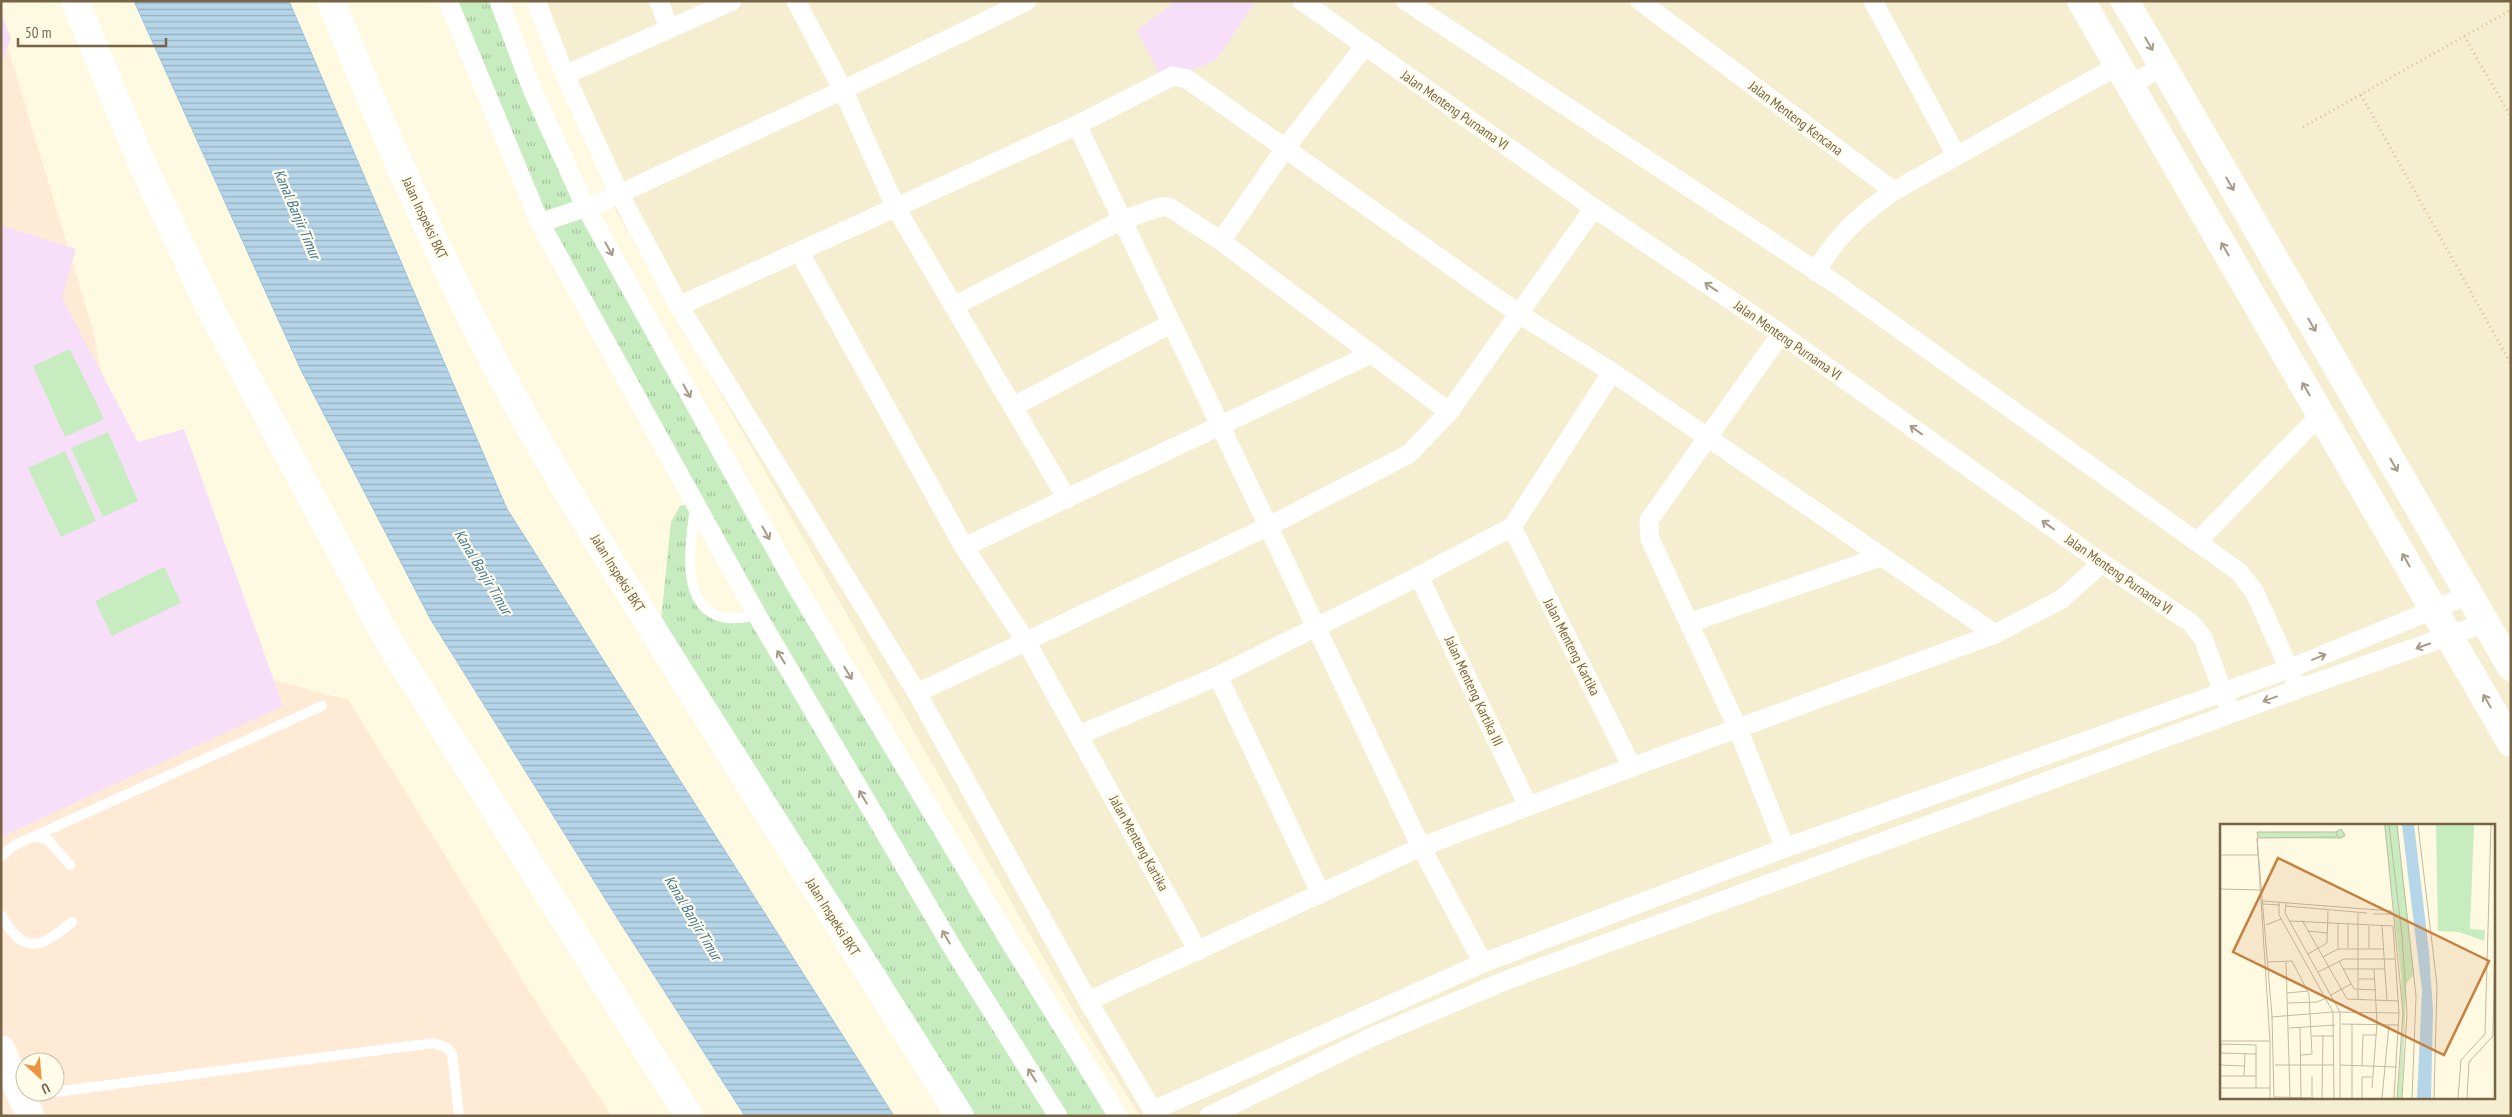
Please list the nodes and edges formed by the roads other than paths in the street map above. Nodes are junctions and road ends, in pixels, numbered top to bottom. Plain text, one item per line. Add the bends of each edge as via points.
1 (75, 1) edge
2 (331, 1) edge
3 (448, 1) edge
4 (499, 1) edge
5 (536, 1) edge
6 (659, 1) edge
7 (732, 1) edge
8 (796, 1) edge
9 (1027, 1) edge
10 (1302, 1) edge
11 (1406, 1) edge
12 (1640, 1) edge
13 (1873, 1) edge
14 (2082, 1) edge
15 (2125, 1) edge
16 (670, 29) junction
17 (1364, 47) junction
18 (2162, 67) junction
19 (565, 75) junction
20 (2125, 75) junction
21 (844, 90) junction
22 (1077, 125) junction
23 (1286, 147) junction
24 (1956, 155) junction
25 (1894, 192) junction
26 (619, 193) junction
27 (585, 206) junction
28 (896, 208) junction
29 (1594, 208) junction
30 (1122, 220) junction
31 (540, 223) junction
32 (1221, 241) junction
33 (800, 253) junction
34 (1816, 272) junction
35 (679, 306) junction
36 (954, 306) junction
37 (1519, 314) junction
38 (1170, 324) junction
39 (1781, 334) junction
40 (1371, 354) junction
41 (1612, 372) junction
42 (1014, 406) junction
43 (1449, 412) junction
44 (2321, 414) junction
45 (1220, 424) junction
46 (1707, 436) junction
47 (1067, 499) junction
48 (695, 503) junction
49 (1269, 526) junction
50 (1512, 527) junction
51 (2198, 541) junction
52 (964, 547) junction
53 (1880, 556) junction
54 (2102, 564) junction
55 (1419, 576) junction
56 (2469, 595) junction
57 (2434, 610) junction
58 (756, 615) junction
59 (2485, 623) junction
60 (1689, 624) junction
61 (1317, 628) junction
62 (1995, 634) junction
63 (2450, 636) junction
64 (1027, 643) junction
65 (2511, 667) edge
66 (2290, 668) junction
67 (1218, 676) junction
68 (2298, 689) junction
69 (2224, 692) junction
70 (917, 693) junction
71 (322, 706) dead end
72 (2231, 714) junction
73 (1738, 729) junction
74 (1079, 736) junction
75 (2510, 740) edge
76 (1632, 767) junction
77 (1528, 806) junction
78 (36, 837) junction
79 (1421, 847) junction
80 (1785, 848) junction
81 (1, 856) edge
82 (70, 865) dead end
83 (1321, 894) junction
84 (1, 916) edge
85 (72, 922) dead end
86 (1198, 951) junction
87 (1483, 963) junction
88 (1088, 1000) junction
89 (1, 1048) edge
90 (65, 1091) edge
91 (26, 1107) edge
92 (1154, 1113) edge
93 (458, 1116) edge
94 (689, 1116) edge
95 (960, 1116) edge
96 (1058, 1116) edge
97 (1118, 1116) edge
98 (1209, 1116) edge

1 - 94 street via 140,159 210,308 342,558 388,640
2 - 95 street, Jalan Inspeksi BKT via 362,80 435,241 487,348 534,434 619,576
3 - 31 street
4 - 27 street via 532,89
5 - 19 street
6 - 16 street
7 - 16 street
8 - 21 street
9 - 21 street
10 - 17 street, Jalan Menteng Purnama VI
11 - 34 street
12 - 25 street, Jalan Menteng Kencana
13 - 24 street
14 - 20 street
15 -> 18 street
16 - 19 street
17 - 23 street
17 - 29 street, Jalan Menteng Purnama VI
18 - 20 street
18 -> 56 street
19 - 26 street
20 - 24 street
44 -> 20 street
21 - 26 street
21 - 28 street
22 - 23 street via 1173,76 1187,79
22 - 28 street
22 - 30 street
23 - 32 street
23 - 37 street
24 - 25 street
25 - 34 street via 1866,211 1828,249
26 - 27 street
26 - 35 street
27 - 31 street
27 -> 97 street via 792,579
28 - 33 street
28 - 36 street
29 - 37 street
39 -> 29 street, Jalan Menteng Purnama VI
30 - 32 street via 1169,207
30 - 36 street
30 - 38 street
31 - 48 street
32 - 40 street
33 - 35 street
33 - 52 street, Jalan Menteng Kartika
34 - 51 street
35 - 70 street
36 - 42 street
37 - 41 street
37 - 43 street
38 - 42 street
38 - 45 street
39 - 46 street
54 -> 39 street, Jalan Menteng Purnama VI
40 - 43 street
40 - 45 street
41 - 46 street
41 - 50 street
42 - 47 street
43 - 49 street via 1409,454
44 - 51 street
57 -> 44 street
45 - 47 street
45 - 49 street
46 - 53 street
46 - 60 street via 1649,520 1648,528
47 - 52 street
48 - 58 street
48 - 58 lane via 688,572 695,592 707,610 722,617
49 - 61 street
49 - 64 street
50 - 55 street
50 - 76 street, Jalan Menteng Kartika
51 - 66 street via 2239,572 2254,591
52 - 64 street, Jalan Menteng Kartika
53 - 60 street
53 - 62 street
54 - 62 street via 2062,599
54 - 69 street, Jalan Menteng Purnama VI via 2191,623 2199,632
55 - 61 street
55 - 77 street, Jalan Menteng Kartika III
56 - 57 street
56 - 59 street
57 - 63 street
66 -> 57 street
96 -> 58 street via 955,952
59 - 63 street
59 - 65 street
60 - 73 street
61 - 67 street
61 - 79 street
62 - 73 street
63 -> 68 street
75 -> 63 street
64 - 70 street
64 - 74 street, Jalan Menteng Kartika
66 - 68 street
66 - 69 street
67 - 74 street
67 - 83 street
68 -> 72 street
69 - 72 street, Jalan Menteng Purnama VI
69 - 80 street
70 - 88 street
71 - 78 lane
72 - 98 street via 1507,980 1372,1037
73 - 76 street
73 - 80 street
74 - 86 street, Jalan Menteng Kartika
76 - 77 street
77 - 79 street
78 - 81 lane via 15,845
78 - 82 lane via 48,840
79 - 83 street
79 - 87 street
80 - 87 street
83 - 86 street
84 - 85 lane via 18,938 38,945
86 - 88 street
87 - 92 street
88 - 92 street
89 - 91 street
90 - 93 lane via 434,1043 447,1048 452,1054

